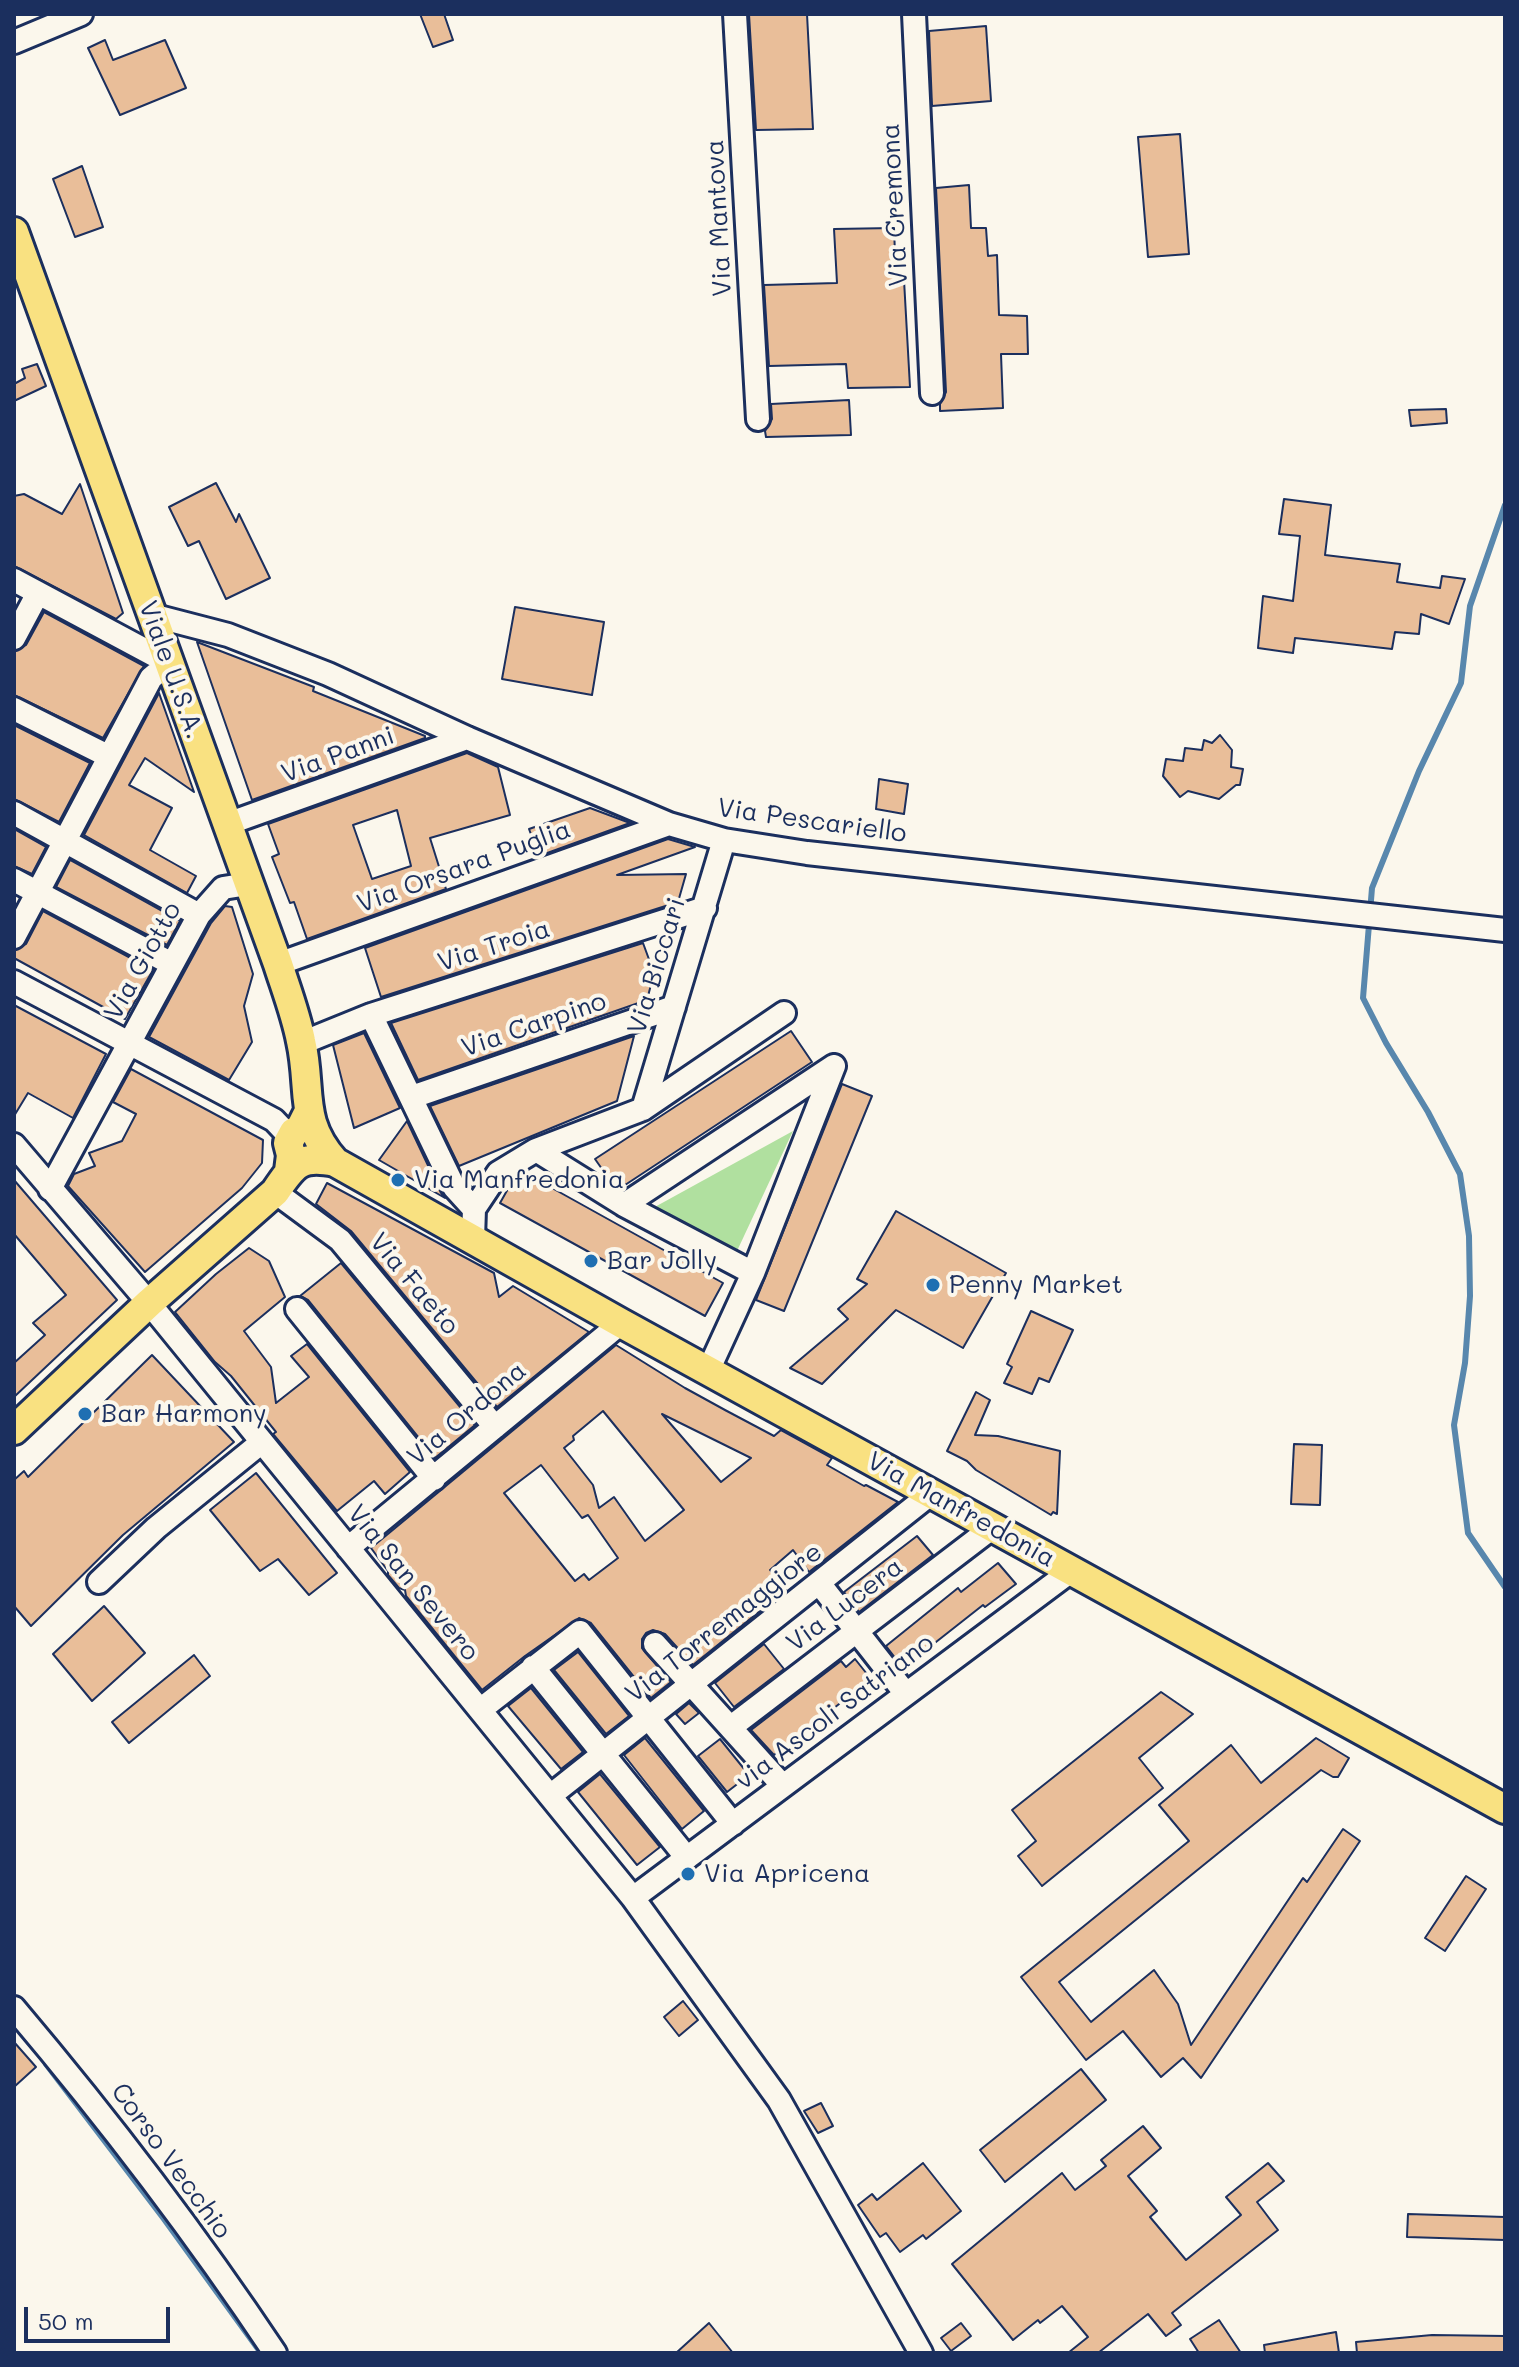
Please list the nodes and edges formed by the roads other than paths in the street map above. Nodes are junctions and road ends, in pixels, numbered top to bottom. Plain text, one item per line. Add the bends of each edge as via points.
1 (81, 14) edge
2 (735, 14) edge
3 (914, 14) edge
4 (14, 42) edge
5 (14, 232) edge
6 (932, 393) dead end
7 (758, 419) dead end
8 (14, 580) edge
9 (38, 593) junction
10 (151, 615) junction
11 (14, 638) edge
12 (169, 663) junction
13 (14, 709) edge
14 (467, 738) junction
15 (108, 756) junction
16 (14, 813) edge
17 (227, 824) junction
18 (669, 824) junction
19 (64, 840) junction
20 (724, 840) junction
21 (14, 880) edge
22 (248, 884) junction
23 (37, 892) junction
24 (705, 908) junction
25 (199, 915) junction
26 (1505, 930) edge
27 (14, 937) edge
28 (172, 964) junction
29 (278, 964) junction
30 (14, 982) edge
31 (674, 1007) junction
32 (784, 1013) dead end
33 (371, 1015) junction
34 (302, 1043) junction
35 (128, 1045) junction
36 (412, 1097) junction
37 (643, 1109) junction
38 (14, 1145) edge
39 (536, 1150) junction
40 (304, 1151) junction
41 (50, 1189) junction
42 (624, 1205) junction
43 (474, 1209) junction
44 (473, 1239) junction
45 (753, 1273) junction
46 (149, 1303) junction
47 (297, 1309) dead end
48 (621, 1323) junction
49 (708, 1371) junction
50 (495, 1427) junction
51 (14, 1430) edge
52 (262, 1442) junction
53 (434, 1479) junction
54 (933, 1492) junction
55 (993, 1527) junction
56 (348, 1548) junction
57 (1071, 1571) junction
58 (99, 1582) dead end
59 (819, 1583) junction
60 (857, 1631) junction
61 (655, 1644) dead end
62 (533, 1667) junction
63 (690, 1685) junction
64 (906, 1694) junction
65 (480, 1710) junction
66 (649, 1718) junction
67 (731, 1727) junction
68 (603, 1755) junction
69 (783, 1786) junction
70 (550, 1796) junction
71 (1505, 1809) edge
72 (733, 1824) junction
73 (687, 1858) junction
74 (633, 1898) junction
75 (14, 2008) edge
76 (275, 2353) edge
77 (921, 2353) edge

1 - 4 street
2 - 7 street, Via Mantova
3 - 6 street, Via Cremona
5 - 10 main road, Viale U.S.A.
8 - 9 street
9 - 11 street
9 - 12 street
10 - 12 main road, Viale U.S.A.
10 - 14 street, Via Pescariello via 228,635
12 - 15 street via 151,678
12 - 17 main road, Viale U.S.A.
13 - 15 street
14 - 17 street, Via Panni
14 - 18 street, Via Pescariello
15 - 19 street
16 - 19 street
17 - 22 main road, Viale U.S.A.
18 - 20 street, Via Pescariello
18 - 29 street, Via Orsara Puglia
19 - 23 street
19 - 25 street
20 - 24 street, Via Biccari
20 - 26 street, Via Pescariello
21 - 23 street
22 - 25 street, Via Giotto via 223,888
22 - 29 main road, Viale U.S.A.
23 - 27 street
23 - 28 street
24 - 31 street, Via Biccari
24 - 33 street, Via Troia
25 - 28 street, Via Giotto
28 - 35 street, Via Giotto
29 - 34 main road, Viale U.S.A.
30 - 35 street, Via Faeto
31 - 36 street, Via Carpino
31 - 37 street, Via Biccari
32 - 37 street
33 - 34 street, Via Troia
33 - 36 street
34 - 40 main road, Viale U.S.A.
35 - 40 street, Via Faeto via 274,1120
35 - 41 street, Via Giotto
36 - 43 street via 454,1187
37 - 39 street
38 - 41 street, Via San Severo
39 - 42 street
39 - 43 street via 498,1173
40 - 44 main road, Via Manfredonia
40 - 46 main road
40 - 50 street, Via Faeto via 340,1240
41 - 46 street, Via San Severo
42 - 45 street
42 - 45 street via 834,1066
43 - 44 street
44 - 48 main road, Via Manfredonia
45 - 49 street
46 - 51 main road
46 - 52 street, Via San Severo
47 - 53 street
48 - 49 main road, Via Manfredonia
48 - 50 street, Via Ordona
49 - 54 main road, Via Manfredonia
50 - 53 street, Via Ordona
52 - 56 street, Via San Severo
52 - 58 street
53 - 56 street, Via Ordona
54 - 55 main road, Via Manfredonia
54 - 59 street, Via Torremaggiore
55 - 57 main road, Via Manfredonia
55 - 60 street, Via Lucera
56 - 65 street, Via San Severo
57 - 64 street, via Ascoli Satriano
57 - 71 main road, Via Manfredonia
59 - 60 street
59 - 63 street, Via Torremaggiore
60 - 64 street
60 - 67 street, Via Lucera
61 - 63 street
62 - 65 street
62 - 66 street via 580,1632
62 - 68 street
63 - 66 street, Via Torremaggiore
63 - 67 street
64 - 69 street, via Ascoli Satriano
65 - 70 street, Via San Severo
66 - 68 street, Via Torremaggiore
66 - 72 street
67 - 69 street
68 - 70 street, Via Torremaggiore
68 - 73 street
69 - 72 street, via Ascoli Satriano
70 - 74 street, Via San Severo
72 - 73 street, via Ascoli Satriano
73 - 74 street, via Ascoli Satriano
74 - 77 street, Via San Severo via 779,2100
75 - 76 street, Corso Vecchio via 86,2093

